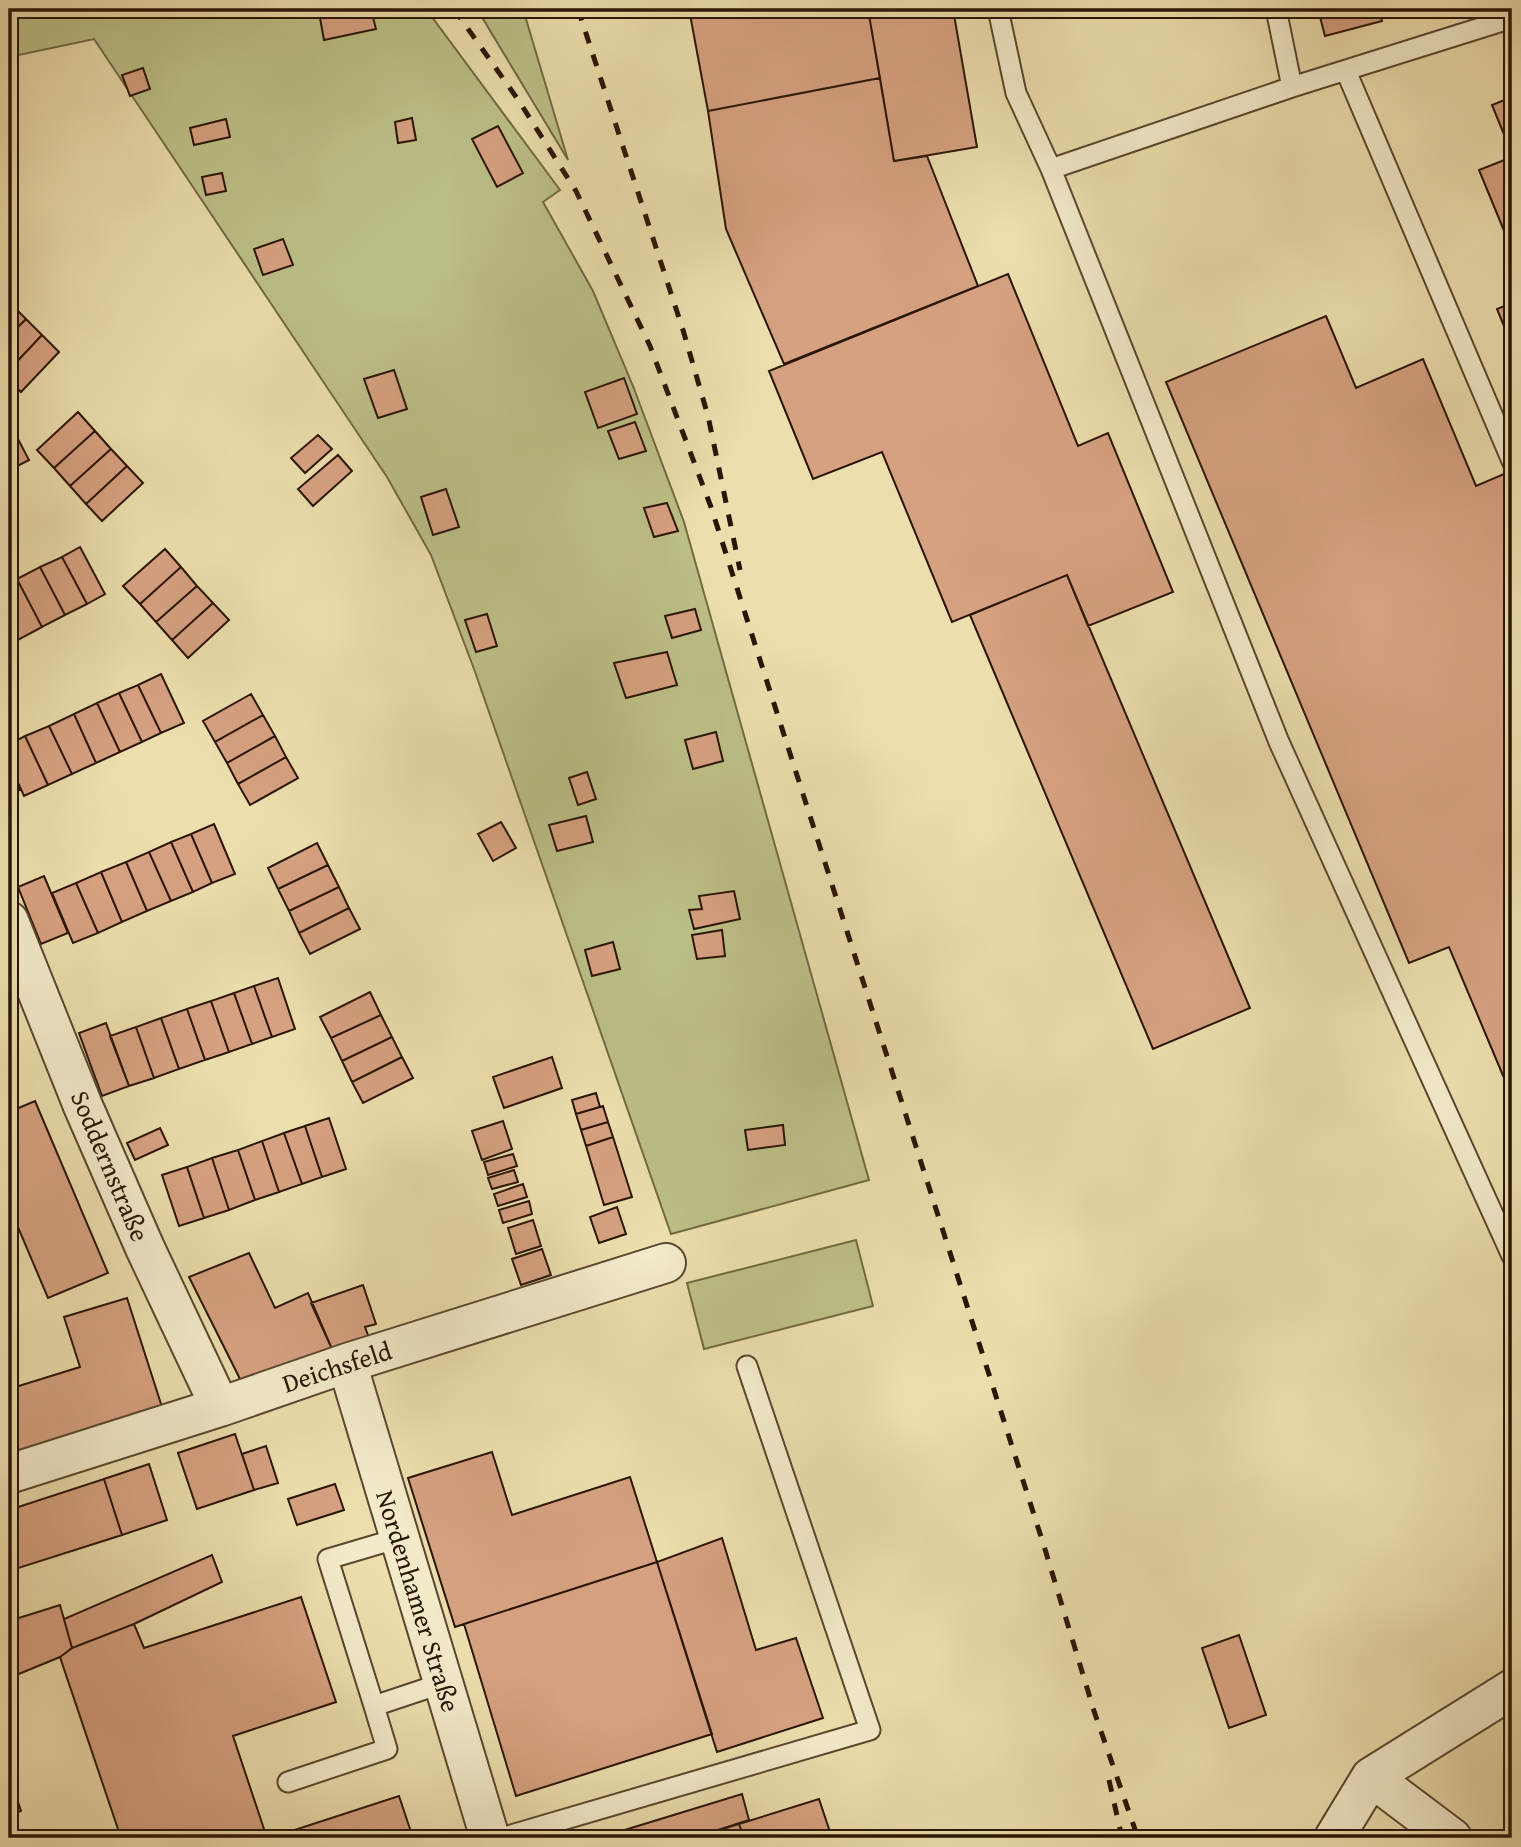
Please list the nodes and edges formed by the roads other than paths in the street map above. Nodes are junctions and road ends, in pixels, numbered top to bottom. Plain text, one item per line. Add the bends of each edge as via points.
1 (999, 9) edge
2 (1276, 9) edge
3 (1512, 18) edge
4 (1346, 71) junction
5 (1292, 87) junction
6 (1051, 169) junction
7 (1512, 461) edge
8 (9, 921) edge
9 (1512, 1256) edge
10 (666, 1263) dead end
11 (346, 1363) junction
12 (747, 1366) dead end
13 (220, 1407) junction
14 (9, 1474) edge
15 (400, 1538) junction
16 (443, 1683) junction
17 (1512, 1689) edge
18 (374, 1706) junction
19 (1371, 1777) junction
20 (288, 1782) dead end
21 (490, 1838) edge
22 (501, 1838) edge
23 (1334, 1838) edge
24 (1452, 1838) edge

1 - 6 lane via 1016,93
2 - 5 lane
3 - 4 lane
4 - 5 lane
4 - 7 lane
5 - 6 lane
6 - 9 lane via 1279,742
8 - 13 street, Soddernstraße via 83,1106
10 - 11 street, Deichsfeld
11 - 13 street, Deichsfeld
11 - 15 street, Nordenhamer Straße
12 - 22 lane via 870,1730
13 - 14 street, Deichsfeld
15 - 16 street, Nordenhamer Straße
15 - 18 lane via 328,1559
16 - 18 lane
16 - 21 street, Nordenhamer Straße
17 - 19 street
18 - 20 lane via 387,1749
19 - 23 street
19 - 24 street

